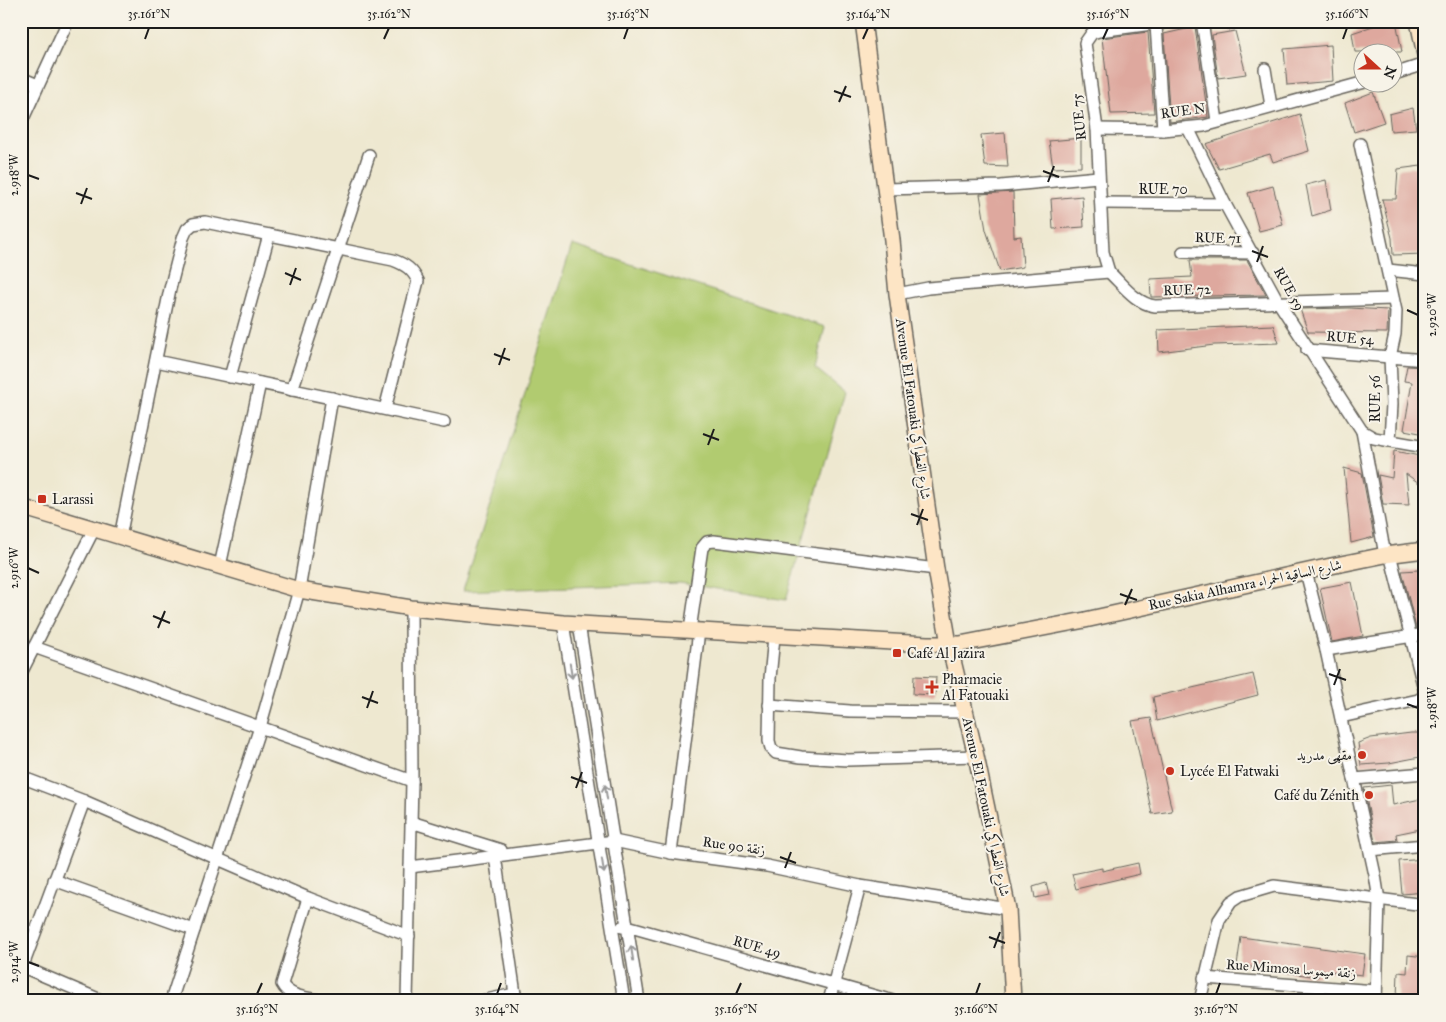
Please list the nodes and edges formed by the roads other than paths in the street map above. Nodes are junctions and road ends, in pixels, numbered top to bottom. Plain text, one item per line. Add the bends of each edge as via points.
1 (68, 21) edge
2 (863, 21) edge
3 (1175, 21) edge
4 (1202, 21) edge
5 (1418, 21) edge
6 (1156, 24) junction
7 (1425, 55) edge
8 (1425, 64) edge
9 (1265, 69) dead end
10 (1404, 71) edge
11 (21, 78) edge
12 (38, 85) junction
13 (1354, 85) edge
14 (1271, 106) junction
15 (1217, 121) junction
16 (21, 123) edge
17 (1188, 128) junction
18 (1097, 130) junction
19 (1163, 130) junction
20 (1360, 144) dead end
21 (369, 155) dead end
22 (1098, 177) junction
23 (885, 189) junction
24 (1101, 203) junction
25 (1225, 204) junction
26 (269, 235) junction
27 (338, 250) junction
28 (1183, 252) dead end
29 (1253, 253) junction
30 (1388, 270) junction
31 (1109, 272) junction
32 (1425, 274) edge
33 (897, 294) junction
34 (1393, 299) junction
35 (1279, 303) junction
36 (1307, 350) junction
37 (1390, 357) junction
38 (1425, 360) edge
39 (156, 361) junction
40 (230, 377) junction
41 (260, 383) junction
42 (292, 390) junction
43 (332, 398) junction
44 (385, 410) junction
45 (444, 422) dead end
46 (1362, 431) junction
47 (1390, 441) junction
48 (1425, 447) edge
49 (21, 507) edge
50 (94, 529) junction
51 (120, 537) junction
52 (1425, 550) edge
53 (1388, 554) junction
54 (220, 566) junction
55 (936, 569) junction
56 (1306, 572) junction
57 (299, 590) junction
58 (412, 608) junction
59 (563, 623) junction
60 (580, 624) junction
61 (694, 630) junction
62 (1425, 634) edge
63 (1410, 636) junction
64 (774, 637) junction
65 (949, 644) junction
66 (34, 647) junction
67 (1326, 650) junction
68 (21, 673) edge
69 (769, 704) junction
70 (965, 712) junction
71 (1341, 717) junction
72 (260, 727) junction
73 (976, 756) junction
74 (1425, 772) edge
75 (21, 777) edge
76 (1354, 779) junction
77 (412, 781) junction
78 (84, 801) junction
79 (411, 822) junction
80 (614, 841) junction
81 (599, 843) junction
82 (1425, 845) edge
83 (1370, 850) junction
84 (494, 852) junction
85 (671, 853) junction
86 (216, 860) junction
87 (410, 867) junction
88 (54, 880) junction
89 (860, 886) junction
90 (308, 898) junction
91 (1379, 900) junction
92 (1425, 905) edge
93 (1008, 909) junction
94 (627, 926) junction
95 (613, 929) junction
96 (194, 930) junction
97 (409, 936) junction
98 (22, 969) edge
99 (1204, 978) junction
100 (833, 984) junction
101 (1376, 996) edge
102 (516, 998) edge
103 (103, 1001) edge
104 (171, 1001) edge
105 (324, 1001) edge
106 (406, 1001) edge
107 (481, 1001) edge
108 (624, 1001) edge
109 (639, 1001) edge
110 (829, 1001) edge
111 (894, 1001) edge
112 (1013, 1001) edge
113 (1200, 1001) edge

1 - 12 street
2 - 23 street, Avenue El Fatouaki شارع الفطواكي
3 - 6 street
4 - 15 street
5 - 7 street
6 - 18 street, RUE 75 via 1092,33 1085,43
6 - 19 street
8 - 10 street
9 - 14 street
11 - 12 street
12 - 16 street
13 - 14 street, RUE N
14 - 15 street, RUE N
15 - 17 street, RUE N
17 - 19 street, RUE N
17 - 25 street, RUE 59
18 - 19 street, RUE N
18 - 22 street, RUE 75
20 - 30 street, RUE 56
21 - 27 street
22 - 23 street via 1001,186
22 - 24 street, RUE 75
23 - 33 street, Avenue El Fatouaki شارع الفطواكي
24 - 25 street, RUE 70
24 - 31 street, RUE 75 via 1103,252
25 - 29 street, RUE 59
26 - 27 street
26 - 39 street via 205,222 187,228 170,289
26 - 40 street
27 - 42 street
27 - 44 street via 406,265 418,281
28 - 29 street, RUE 71
29 - 35 street, RUE 59
30 - 32 street
30 - 34 street, RUE 56
31 - 33 street via 928,288
31 - 35 street, RUE 72 via 1145,305
33 - 55 street, Avenue El Fatouaki شارع الفطواكي
34 - 35 street, RUE 72
34 - 37 street, RUE 56 via 1396,319
35 - 36 street, RUE 59
36 - 37 street, RUE 54
36 - 46 street, RUE 59
37 - 38 street, RUE 54
37 - 47 street, RUE 56
39 - 40 street
39 - 51 street
40 - 41 street
41 - 42 street
41 - 54 street
42 - 43 street
43 - 44 street
43 - 57 street
44 - 45 street
46 - 47 street via 1374,438
46 - 53 street
47 - 48 street
49 - 50 street, Rue Sakia Alhamra شارع الساقية الحمراء
50 - 51 street, Rue Sakia Alhamra شارع الساقية الحمراء
50 - 66 street
51 - 54 street, Rue Sakia Alhamra شارع الساقية الحمراء
52 - 53 street, Rue Sakia Alhamra شارع الساقية الحمراء
53 - 56 street, Rue Sakia Alhamra شارع الساقية الحمراء
53 - 63 street
54 - 57 street, Rue Sakia Alhamra شارع الساقية الحمراء
55 - 61 street via 707,542 702,548
55 - 65 street, Avenue El Fatouaki شارع الفطواكي
56 - 65 street, Rue Sakia Alhamra شارع الساقية الحمراء via 1085,620
56 - 67 street
57 - 58 street, Rue Sakia Alhamra شارع الساقية الحمراء
57 - 72 street
58 - 59 street, Rue Sakia Alhamra شارع الساقية الحمراء
58 - 77 street
59 - 60 street, Rue Sakia Alhamra شارع الساقية الحمراء
59 -> 81 street
60 - 61 street, Rue Sakia Alhamra شارع الساقية الحمراء
80 -> 60 street
61 - 64 street, Rue Sakia Alhamra شارع الساقية الحمراء
61 - 85 street
62 - 63 street
63 - 67 street
63 - 71 street via 1424,696
64 - 65 street, Rue Sakia Alhamra شارع الساقية الحمراء
64 - 69 street
65 - 70 street, Avenue El Fatouaki شارع الفطواكي
66 - 68 street
66 - 72 street
67 - 71 street
69 - 70 street via 850,711
69 - 73 street via 769,741 773,751 780,754 848,760
70 - 73 street, Avenue El Fatouaki شارع الفطواكي
71 - 76 street
72 - 77 street
72 - 86 street
73 - 93 street, Avenue El Fatouaki شارع الفطواكي
74 - 76 street
75 - 78 street
76 - 83 street
77 - 79 street
78 - 86 street
78 - 88 street
79 - 84 street
79 - 87 street
80 - 81 street, Rue 90 زنقة
80 - 85 street, Rue 90 زنقة
80 - 94 street
81 - 84 street, Rue 90 زنقة via 512,853
81 -> 95 street
82 - 83 street
83 - 91 street
84 - 87 street
84 - 102 street
85 - 89 street, Rue 90 زنقة via 767,866
86 - 90 street
86 - 96 street
87 - 97 street
88 - 96 street
88 - 98 street
89 - 93 street, Rue 90 زنقة
89 - 100 street
90 - 97 street
90 - 105 street via 282,984 288,992
91 - 92 street
91 - 99 street via 1274,886 1240,896 1231,902 1219,920
91 - 101 street
93 - 112 street, Avenue El Fatouaki شارع الفطواكي
94 - 95 street, RUE 49
94 - 100 street, RUE 49
109 -> 94 street
95 - 108 street
96 - 104 street
97 - 106 street
98 - 103 street
99 - 101 street, Rue Mimosa زنقة ميموسا
99 - 113 street
100 - 110 street
100 - 111 street, RUE 49
102 - 107 street

